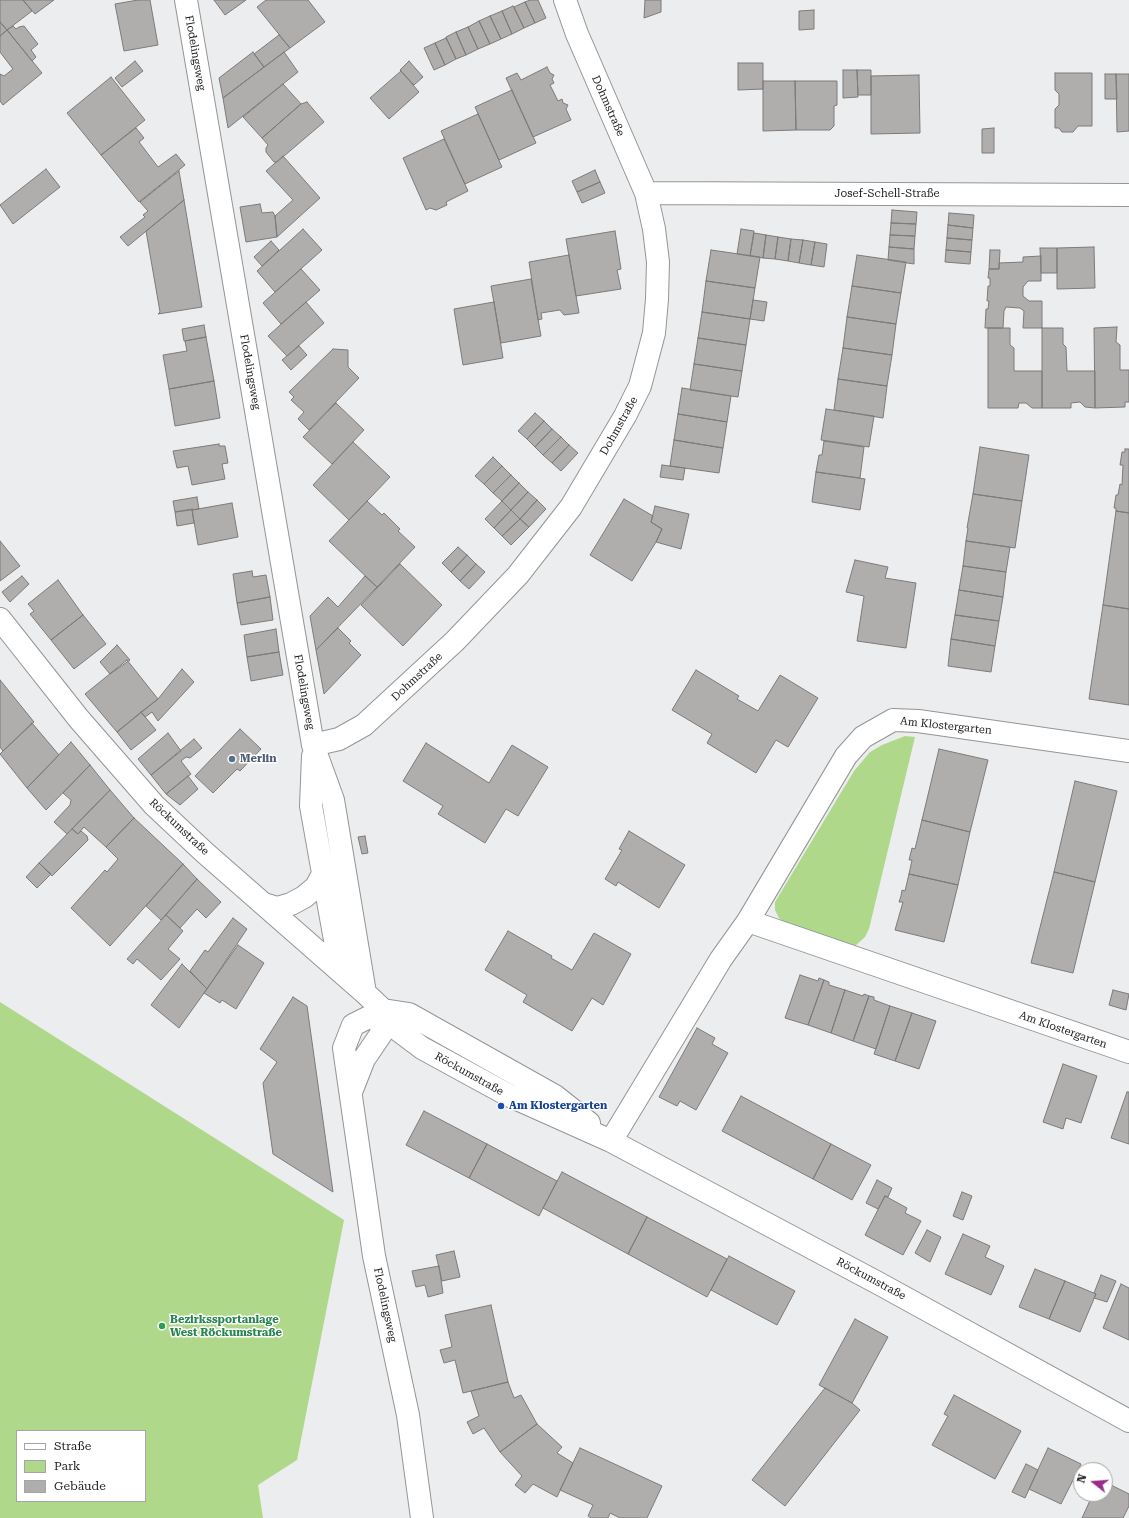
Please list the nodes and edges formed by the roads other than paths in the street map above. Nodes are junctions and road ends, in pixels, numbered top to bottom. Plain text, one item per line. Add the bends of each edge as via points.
1 (186, 0) edge
2 (565, 0) edge
3 (646, 194) junction
4 (1129, 195) edge
5 (0, 619) edge
6 (313, 745) junction
7 (1129, 751) edge
8 (323, 874) junction
9 (264, 904) junction
10 (748, 921) junction
11 (365, 992) junction
12 (383, 1010) junction
13 (1129, 1052) edge
14 (611, 1141) junction
15 (1129, 1421) edge
16 (422, 1518) edge

1 - 6 street, Flodelingsweg
2 - 3 street, Dohmstraße via 576,34
3 - 4 street, Josef-Schell-Straße
3 - 6 street, Dohmstraße via 658,262 654,333 640,386 603,455 548,539 518,575 455,641 364,725 339,739
5 - 9 street, Röckumstraße via 79,719 154,805
6 - 8 street, Flodelingsweg via 311,806
6 - 11 street, Flodelingsweg via 333,800
7 - 10 street, Am Klostergarten via 918,721 894,720 863,737 846,756
8 - 9 street via 316,887 291,904 277,908
8 - 11 street, Flodelingsweg via 334,940
9 - 11 street, Röckumstraße
10 - 13 street, Am Klostergarten
10 - 14 street, Am Klostergarten via 721,959
11 - 12 street, Röckumstraße
12 - 14 street, Röckumstraße via 398,1030 422,1048 508,1095
12 - 16 street, Flodelingsweg via 381,1034 364,1059 351,1092 374,1256 408,1415
14 - 15 street, Röckumstraße via 885,1286

